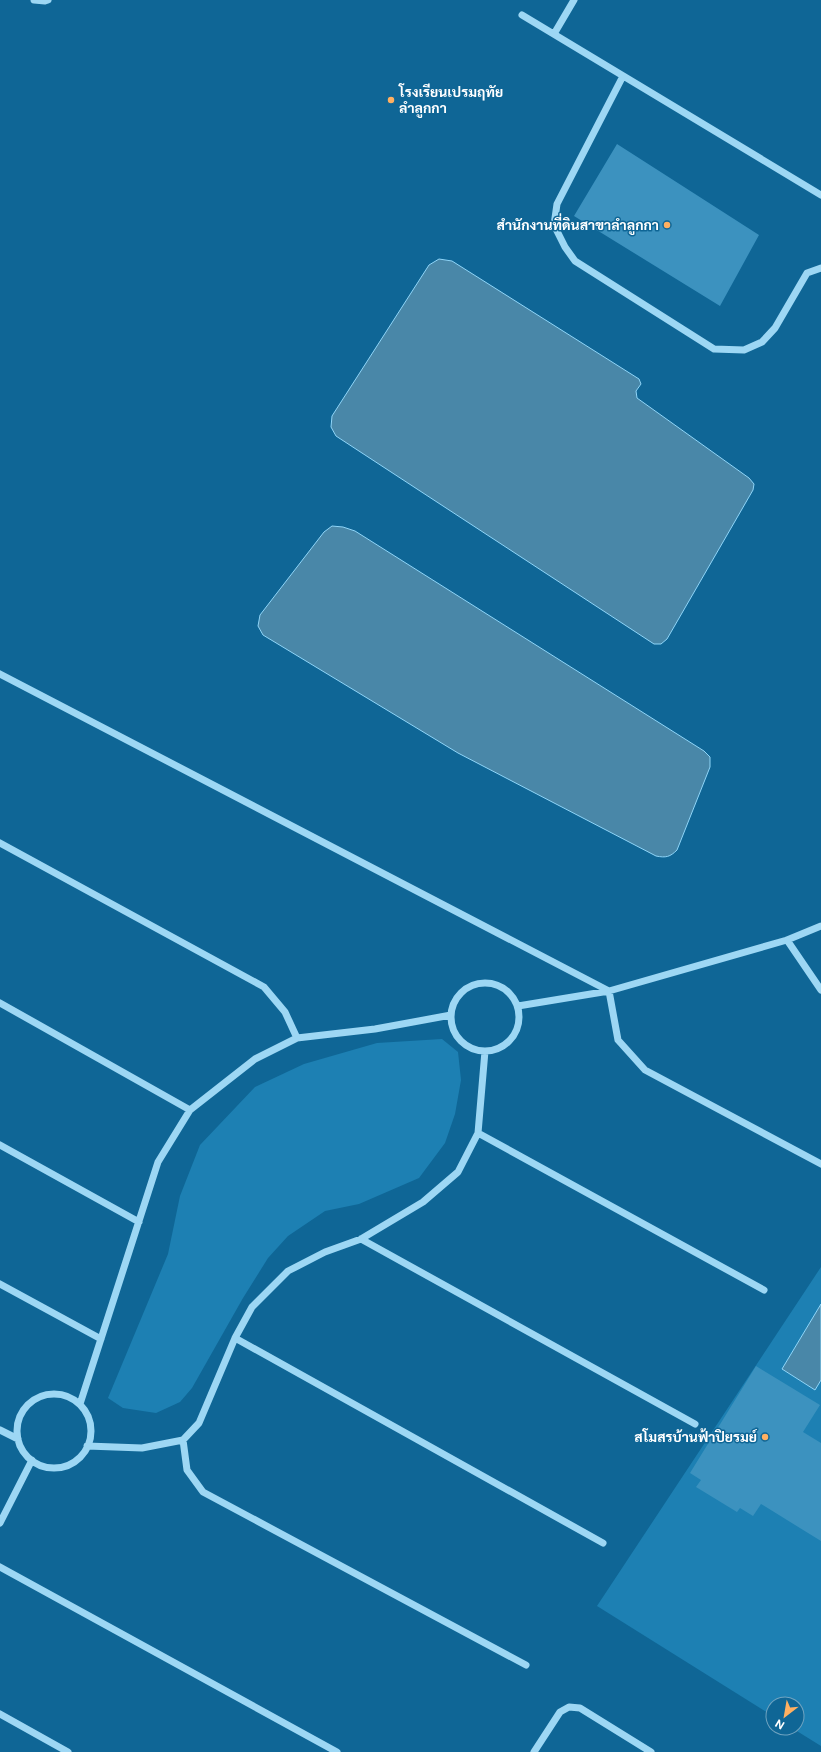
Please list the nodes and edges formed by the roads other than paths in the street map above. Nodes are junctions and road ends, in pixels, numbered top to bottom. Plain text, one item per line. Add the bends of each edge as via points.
1 (34, 0) edge
2 (48, 0) edge
3 (574, 0) edge
4 (522, 15) dead end
5 (554, 34) junction
6 (623, 76) junction
7 (821, 195) edge
8 (821, 268) edge
9 (0, 674) edge
10 (0, 843) edge
11 (821, 926) edge
12 (787, 940) junction
13 (821, 990) edge
14 (609, 991) junction
15 (0, 1003) edge
16 (518, 1006) junction
17 (451, 1015) junction
18 (297, 1038) junction
19 (485, 1051) junction
20 (190, 1110) junction
21 (478, 1132) junction
22 (0, 1145) edge
23 (821, 1164) edge
24 (139, 1222) junction
25 (361, 1239) junction
26 (0, 1284) edge
27 (764, 1290) dead end
28 (235, 1338) junction
29 (101, 1339) junction
30 (80, 1404) junction
31 (695, 1424) dead end
32 (0, 1430) edge
33 (18, 1439) junction
34 (183, 1440) junction
35 (87, 1446) junction
36 (32, 1460) junction
37 (0, 1523) edge
38 (603, 1543) dead end
39 (0, 1567) edge
40 (526, 1665) dead end
41 (0, 1714) edge
42 (68, 1752) edge
43 (337, 1752) edge
44 (534, 1752) edge
45 (651, 1752) edge

1 - 2 street
3 - 5 street
4 - 5 street
5 - 6 street
6 - 7 street
6 - 8 street via 557,204 554,225 575,261 714,349 744,350 762,342 775,328 807,273
9 - 14 street
10 - 18 street via 264,987 285,1012
11 - 12 street
12 - 13 street
12 - 14 street
14 - 16 street
14 - 23 street via 618,1040 645,1070
15 - 20 street
16 - 17 street via 514,996 506,989 485,982 463,990 455,999
16 - 19 street via 520,1017 513,1037 506,1045 496,1050
17 - 18 street via 375,1029
17 - 19 street via 455,1033 463,1043 473,1049
18 - 20 street via 255,1059
19 - 21 street
20 - 24 street via 158,1162
21 - 25 street via 458,1172 423,1202
21 - 27 street
22 - 24 street
24 - 29 street
25 - 28 street via 325,1252 288,1271 252,1307
25 - 31 street
26 - 29 street
28 - 34 street via 199,1423
28 - 38 street
29 - 30 street
30 - 33 street via 61,1394 40,1396 24,1408 16,1428
30 - 35 street via 87,1413 90,1424 91,1436
32 - 33 street
33 - 36 street via 23,1451
34 - 35 street via 142,1448
34 - 40 street via 187,1470 204,1492
35 - 36 street via 73,1462 64,1466 53,1468
36 - 37 street
39 - 43 street
41 - 42 street
44 - 45 street via 560,1712 569,1707 580,1708

